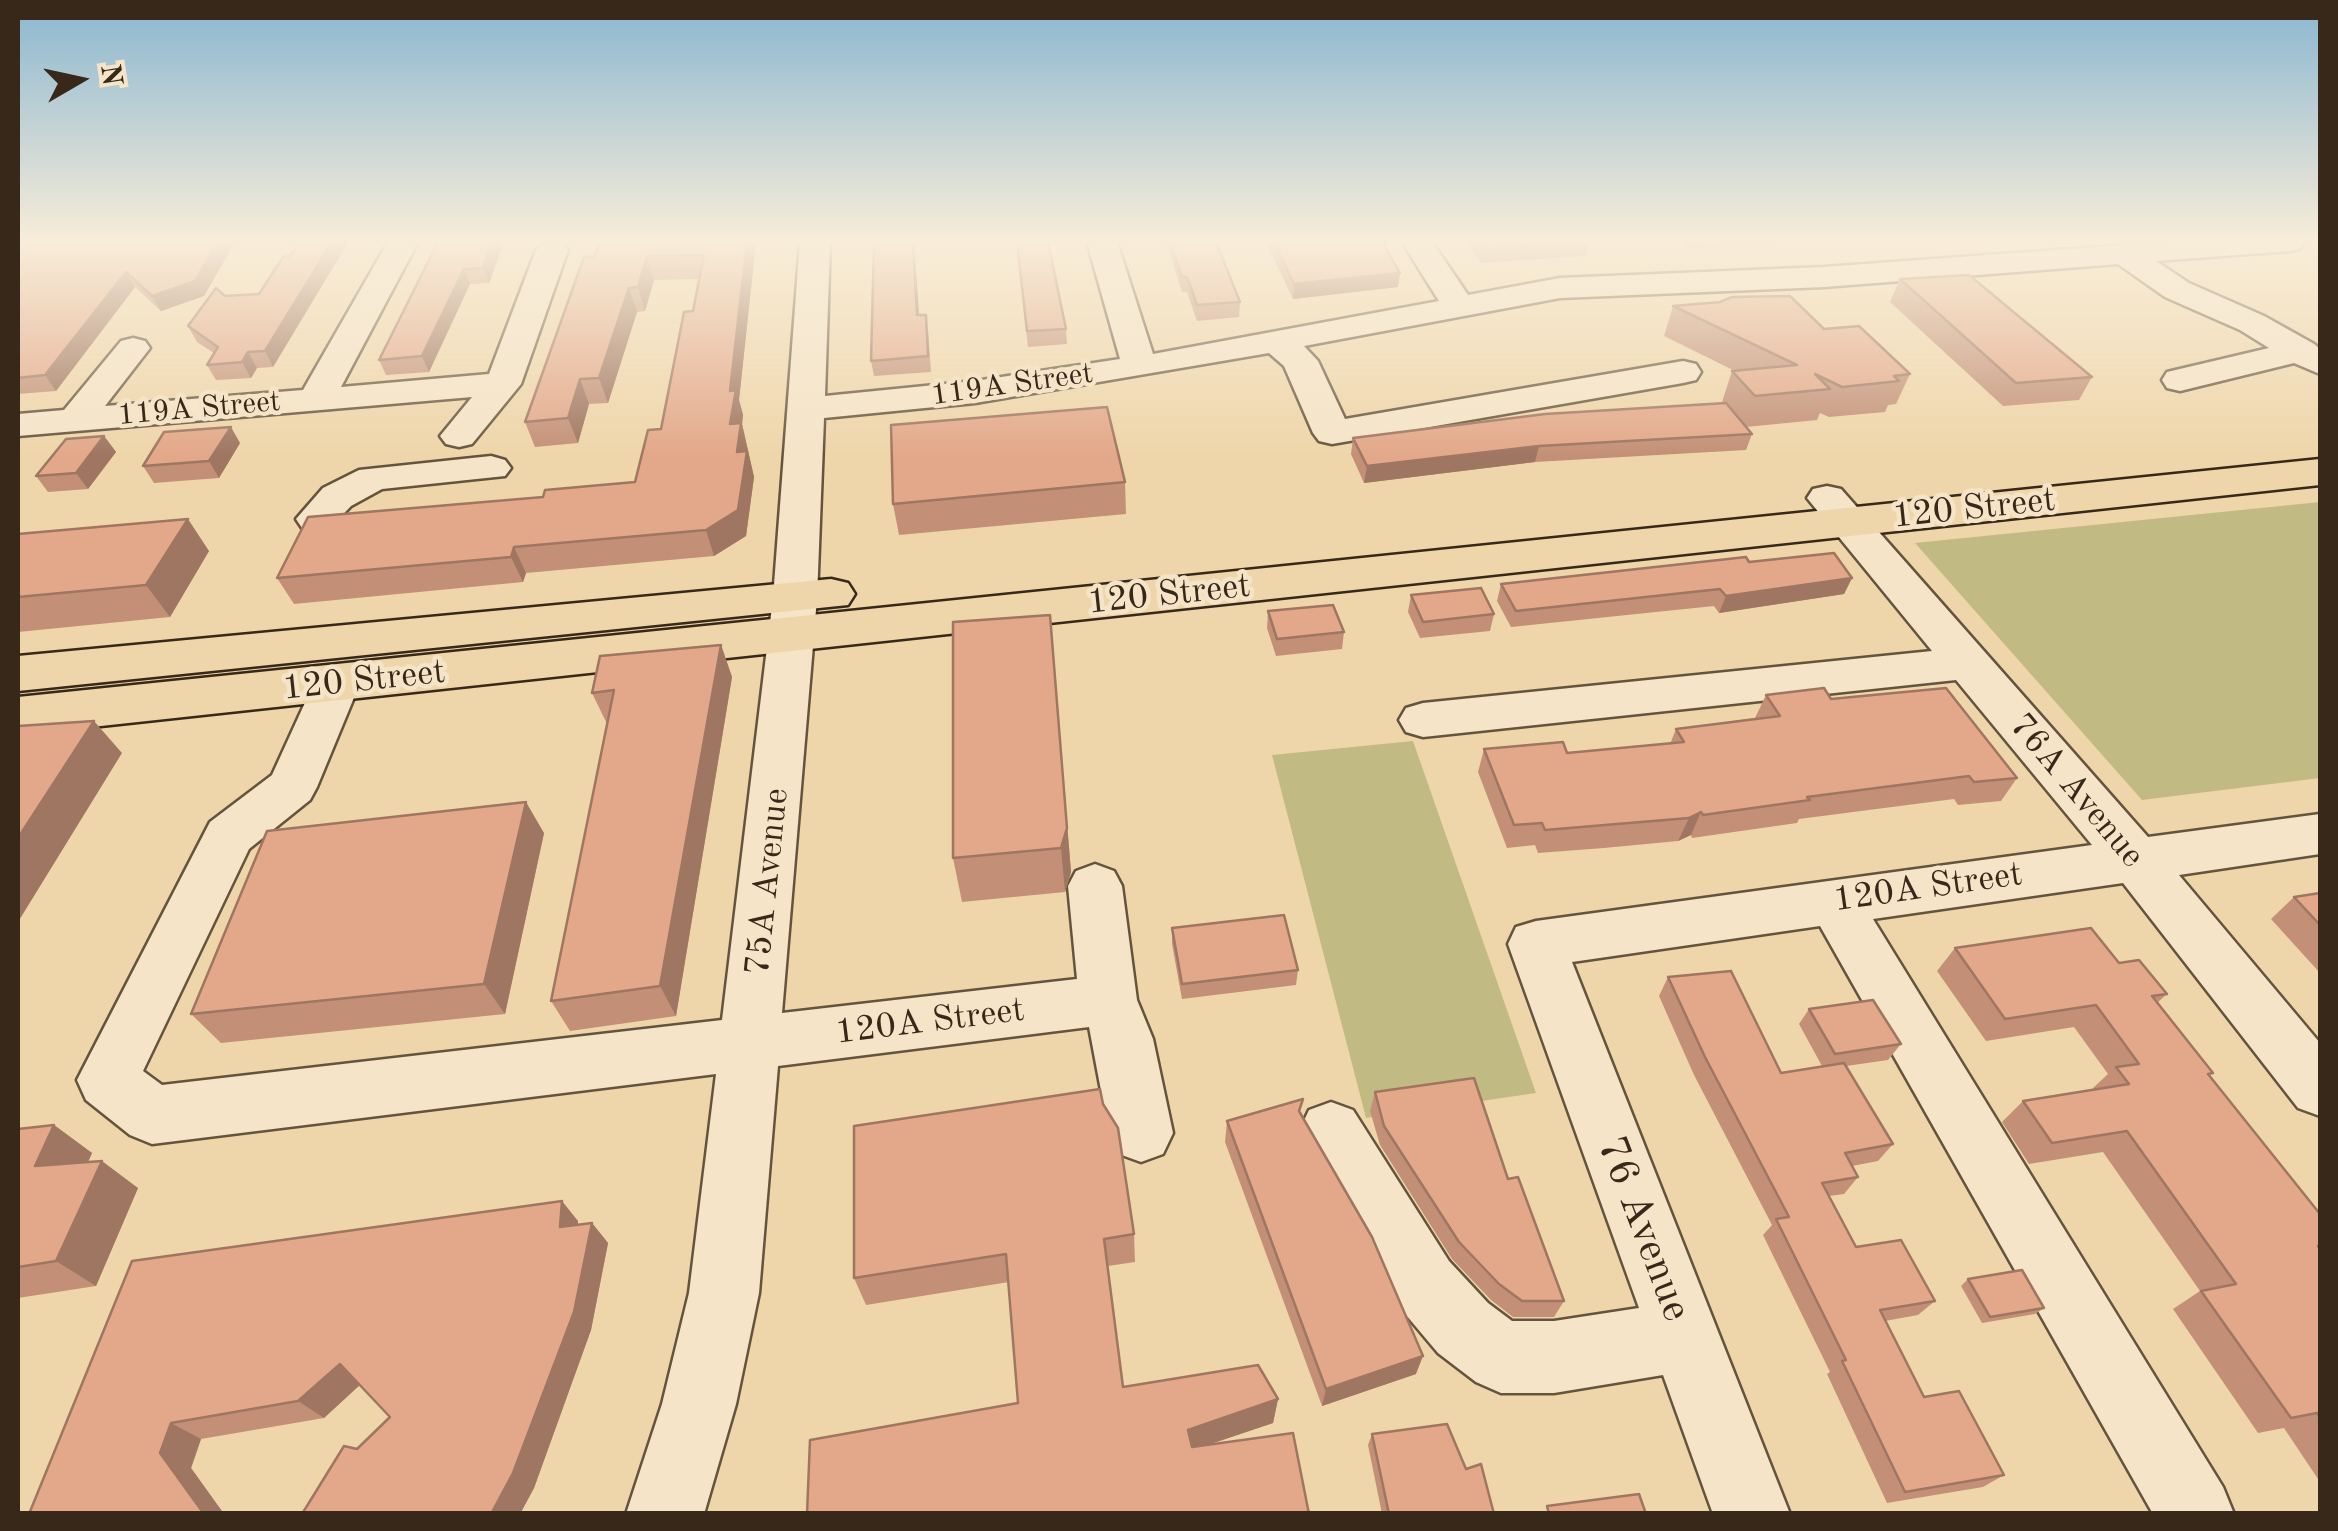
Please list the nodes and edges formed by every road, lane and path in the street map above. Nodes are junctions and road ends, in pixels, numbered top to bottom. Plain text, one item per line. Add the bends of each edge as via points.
1 (364, 313) edge
2 (529, 313) edge
3 (812, 313) edge
4 (1124, 313) edge
5 (1430, 313) edge
6 (2230, 313) edge
7 (1278, 342) junction
8 (134, 348) dead end
9 (2311, 358) edge
10 (1140, 367) junction
11 (1684, 372) dead end
12 (2180, 380) dead end
13 (503, 384) junction
14 (316, 400) junction
15 (808, 408) junction
16 (75, 420) junction
17 (18, 424) edge
18 (459, 436) dead end
19 (2320, 448) edge
20 (491, 468) dead end
21 (2320, 472) edge
22 (1838, 510) junction
23 (316, 519) edge
24 (793, 617) junction
25 (204, 656) junction
26 (1967, 663) junction
27 (18, 674) edge
28 (338, 684) junction
29 (18, 690) edge
30 (18, 716) edge
31 (1423, 720) dead end
32 (2320, 834) edge
33 (2134, 858) junction
34 (1095, 886) dead end
35 (1834, 902) junction
36 (1536, 944) joint
37 (1108, 1000) junction
38 (752, 1045) junction
39 (2320, 1088) edge
40 (1331, 1131) dead end
41 (1141, 1132) dead end
42 (1683, 1336) junction
43 (665, 1514) edge
44 (1752, 1514) edge
45 (2196, 1514) edge

1 - 14 street
2 - 13 street
3 - 15 street, 75A Avenue
4 - 10 street
5 - 7 street, 119A Street
6 - 9 street
7 - 10 street, 119A Street
7 - 11 street via 1300,361 1332,434
8 - 16 street, 119A Street
9 - 12 street
10 - 15 street, 119A Street
13 - 14 street, 119A Street
13 - 18 street
14 - 16 street, 119A Street
15 - 24 street, 75A Avenue
16 - 17 street, 119A Street
19 - 22 main road, 120 Street
20 - 23 street via 373,478 337,497
21 - 22 main road, 120 Street
22 - 24 main road, 120 Street
22 - 26 street, 76A Avenue
24 - 25 main road, 120 Street
24 - 28 main road, 120 Street
24 - 38 street, 75A Avenue
25 - 27 main road, 120 Street
25 - 29 main road via 140,676
26 - 31 street
26 - 33 street, 76A Avenue
28 - 30 main road, 120 Street
28 - 38 street, 120A Street via 292,787 229,836 108,1080 152,1115
32 - 33 street, 120A Street
33 - 35 street, 120A Street
33 - 39 street, 76A Avenue
34 - 37 street
35 - 36 street, 120A Street
35 - 45 street
36 - 42 street, 76 Avenue
37 - 38 street, 120A Street
37 - 41 street via 1123,1039
38 - 43 street, 75A Avenue via 724,1293
40 - 42 street via 1425,1286 1501,1357 1554,1357
42 - 44 street, 76 Avenue

